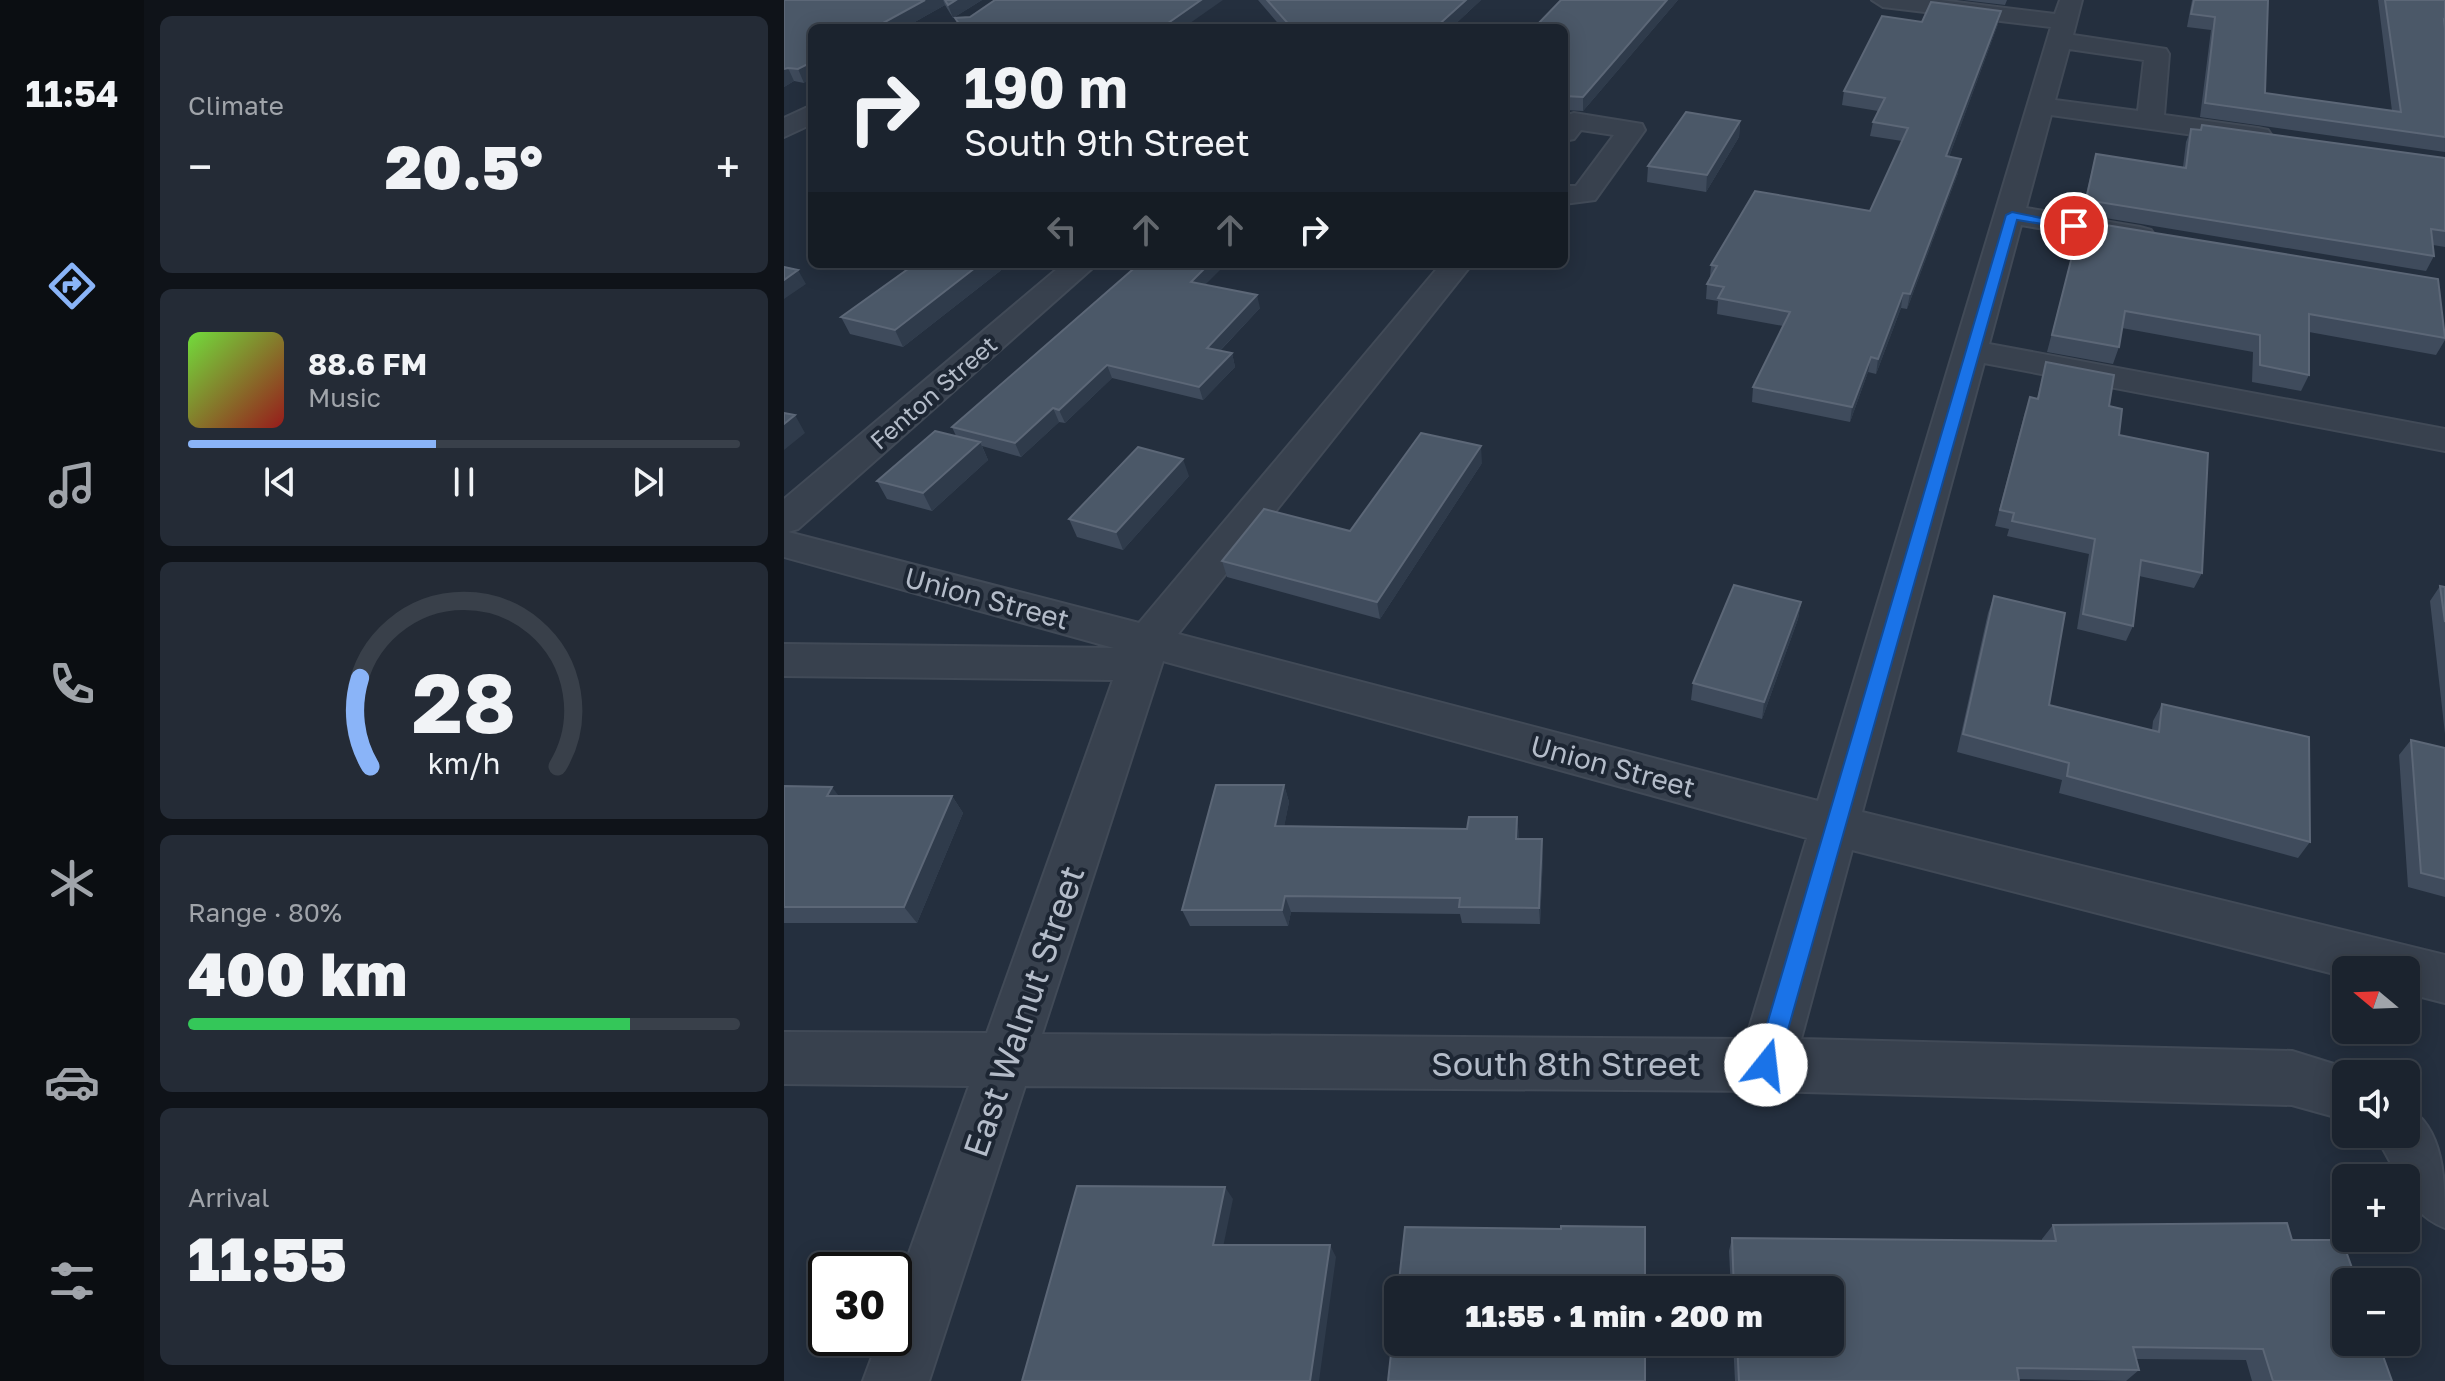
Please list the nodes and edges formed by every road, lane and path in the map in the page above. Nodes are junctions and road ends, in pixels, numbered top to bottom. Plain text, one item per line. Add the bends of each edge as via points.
1 (1883, 0) edge
2 (2065, 21) edge
3 (2043, 106) junction
4 (808, 115) edge
5 (2150, 121) junction
6 (1568, 128) edge
7 (784, 129) edge
8 (2290, 141) edge
9 (1568, 195) edge
10 (2012, 215) junction
11 (2167, 241) edge
12 (1077, 268) edge
13 (1454, 268) edge
14 (1972, 351) junction
15 (2445, 440) edge
16 (784, 520) edge
17 (784, 544) edge
18 (1145, 653) junction
19 (784, 660) edge
20 (1833, 825) junction
21 (2445, 979) edge
22 (784, 1058) edge
23 (1006, 1059) junction
24 (1766, 1065) junction
25 (2332, 1089) edge
26 (2413, 1148) edge
27 (2445, 1198) edge
28 (896, 1381) edge

1 - 2 street
2 - 3 street
2 - 5 street via 2157,54
3 - 5 street
3 - 10 street
4 - 7 street
5 - 8 street
6 - 9 street via 1574,121 1632,130 1585,194
10 - 11 street
10 - 14 street
12 - 16 street, Fenton Street
13 - 18 street
14 - 15 street
14 - 20 street
17 - 18 street, Union Street
18 - 19 street
18 - 20 street, Union Street
18 - 23 street, East Walnut Street
20 - 21 street, Union Street
20 - 24 street
22 - 23 street, South 8th Street
23 - 24 street, South 8th Street
23 - 28 street, East Walnut Street
24 - 25 street, South 8th Street via 2292,1078
26 - 27 street

